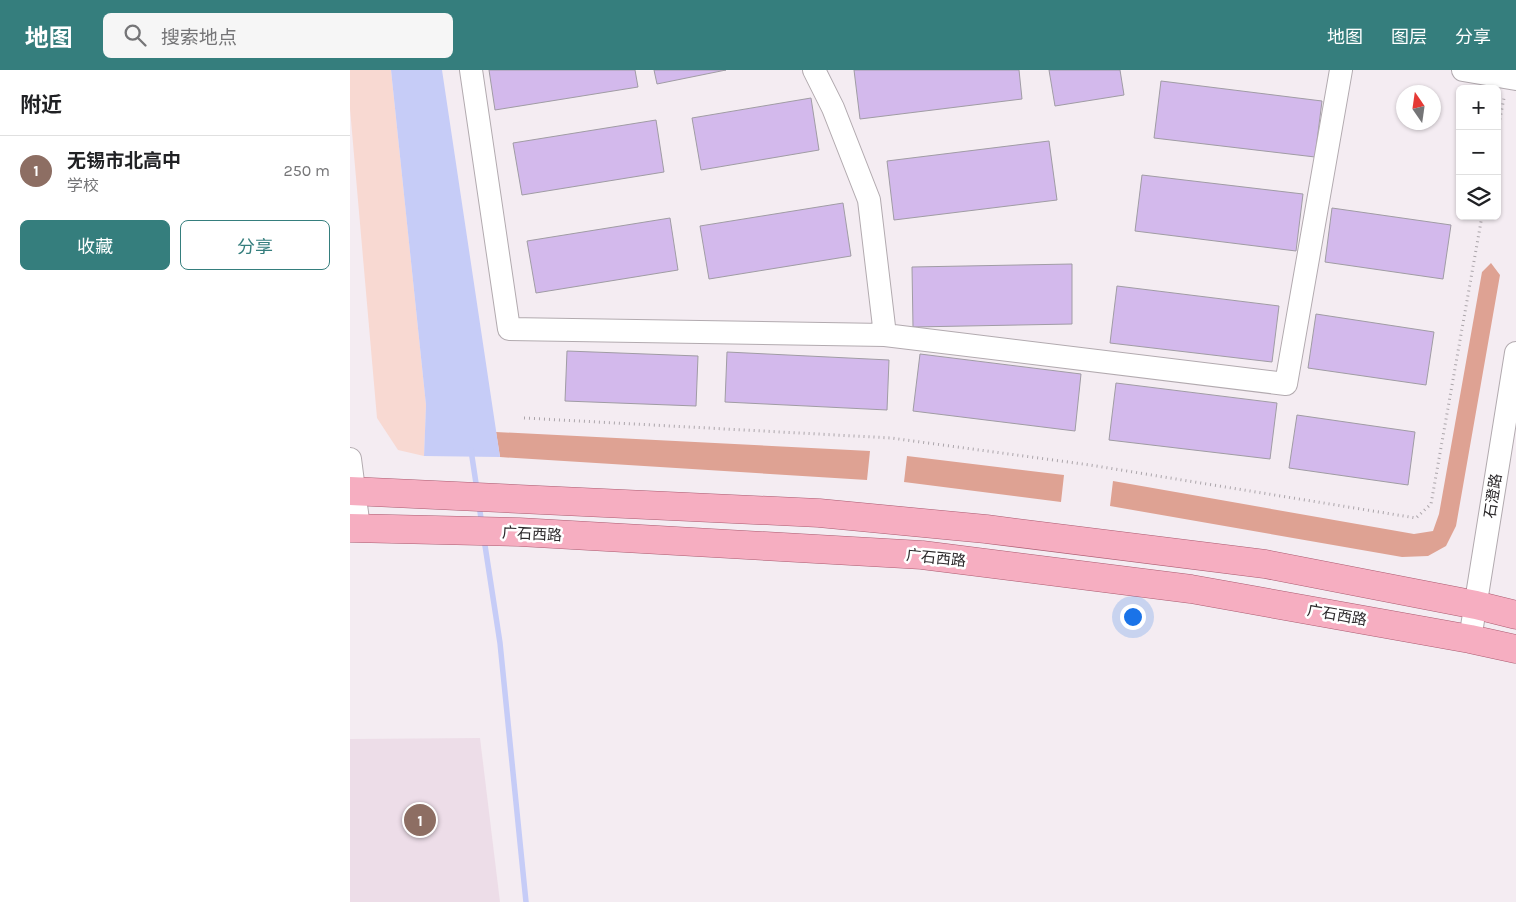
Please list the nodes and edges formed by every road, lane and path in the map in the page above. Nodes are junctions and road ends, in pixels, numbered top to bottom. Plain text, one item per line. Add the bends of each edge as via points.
1 (471, 70) edge
2 (814, 70) edge
3 (1341, 70) edge
4 (1463, 70) edge
5 (1512, 79) edge
6 (1498, 130) edge
7 (1481, 220) edge
8 (885, 335) junction
9 (1516, 353) edge
10 (524, 418) dead end
11 (350, 459) edge
12 (352, 491) edge
13 (354, 528) edge
14 (1476, 604) junction
15 (1516, 615) edge
16 (1470, 639) junction
17 (1516, 649) edge

1 - 8 street via 509,329
2 - 8 street via 833,108 869,200
3 - 8 street via 1286,384
4 - 5 street
5 - 6 path
7 - 10 path via 1430,504 1416,518 1090,465 891,438
9 - 14 street, 石澄路
11 - 12 street
12 - 13 street
12 - 14 main road via 819,513 986,529 1265,564
13 - 16 main road, 广石西路 via 519,532 922,555 1191,589
14 - 15 main road
14 - 16 street, 石澄路
16 - 17 main road, 广石西路

